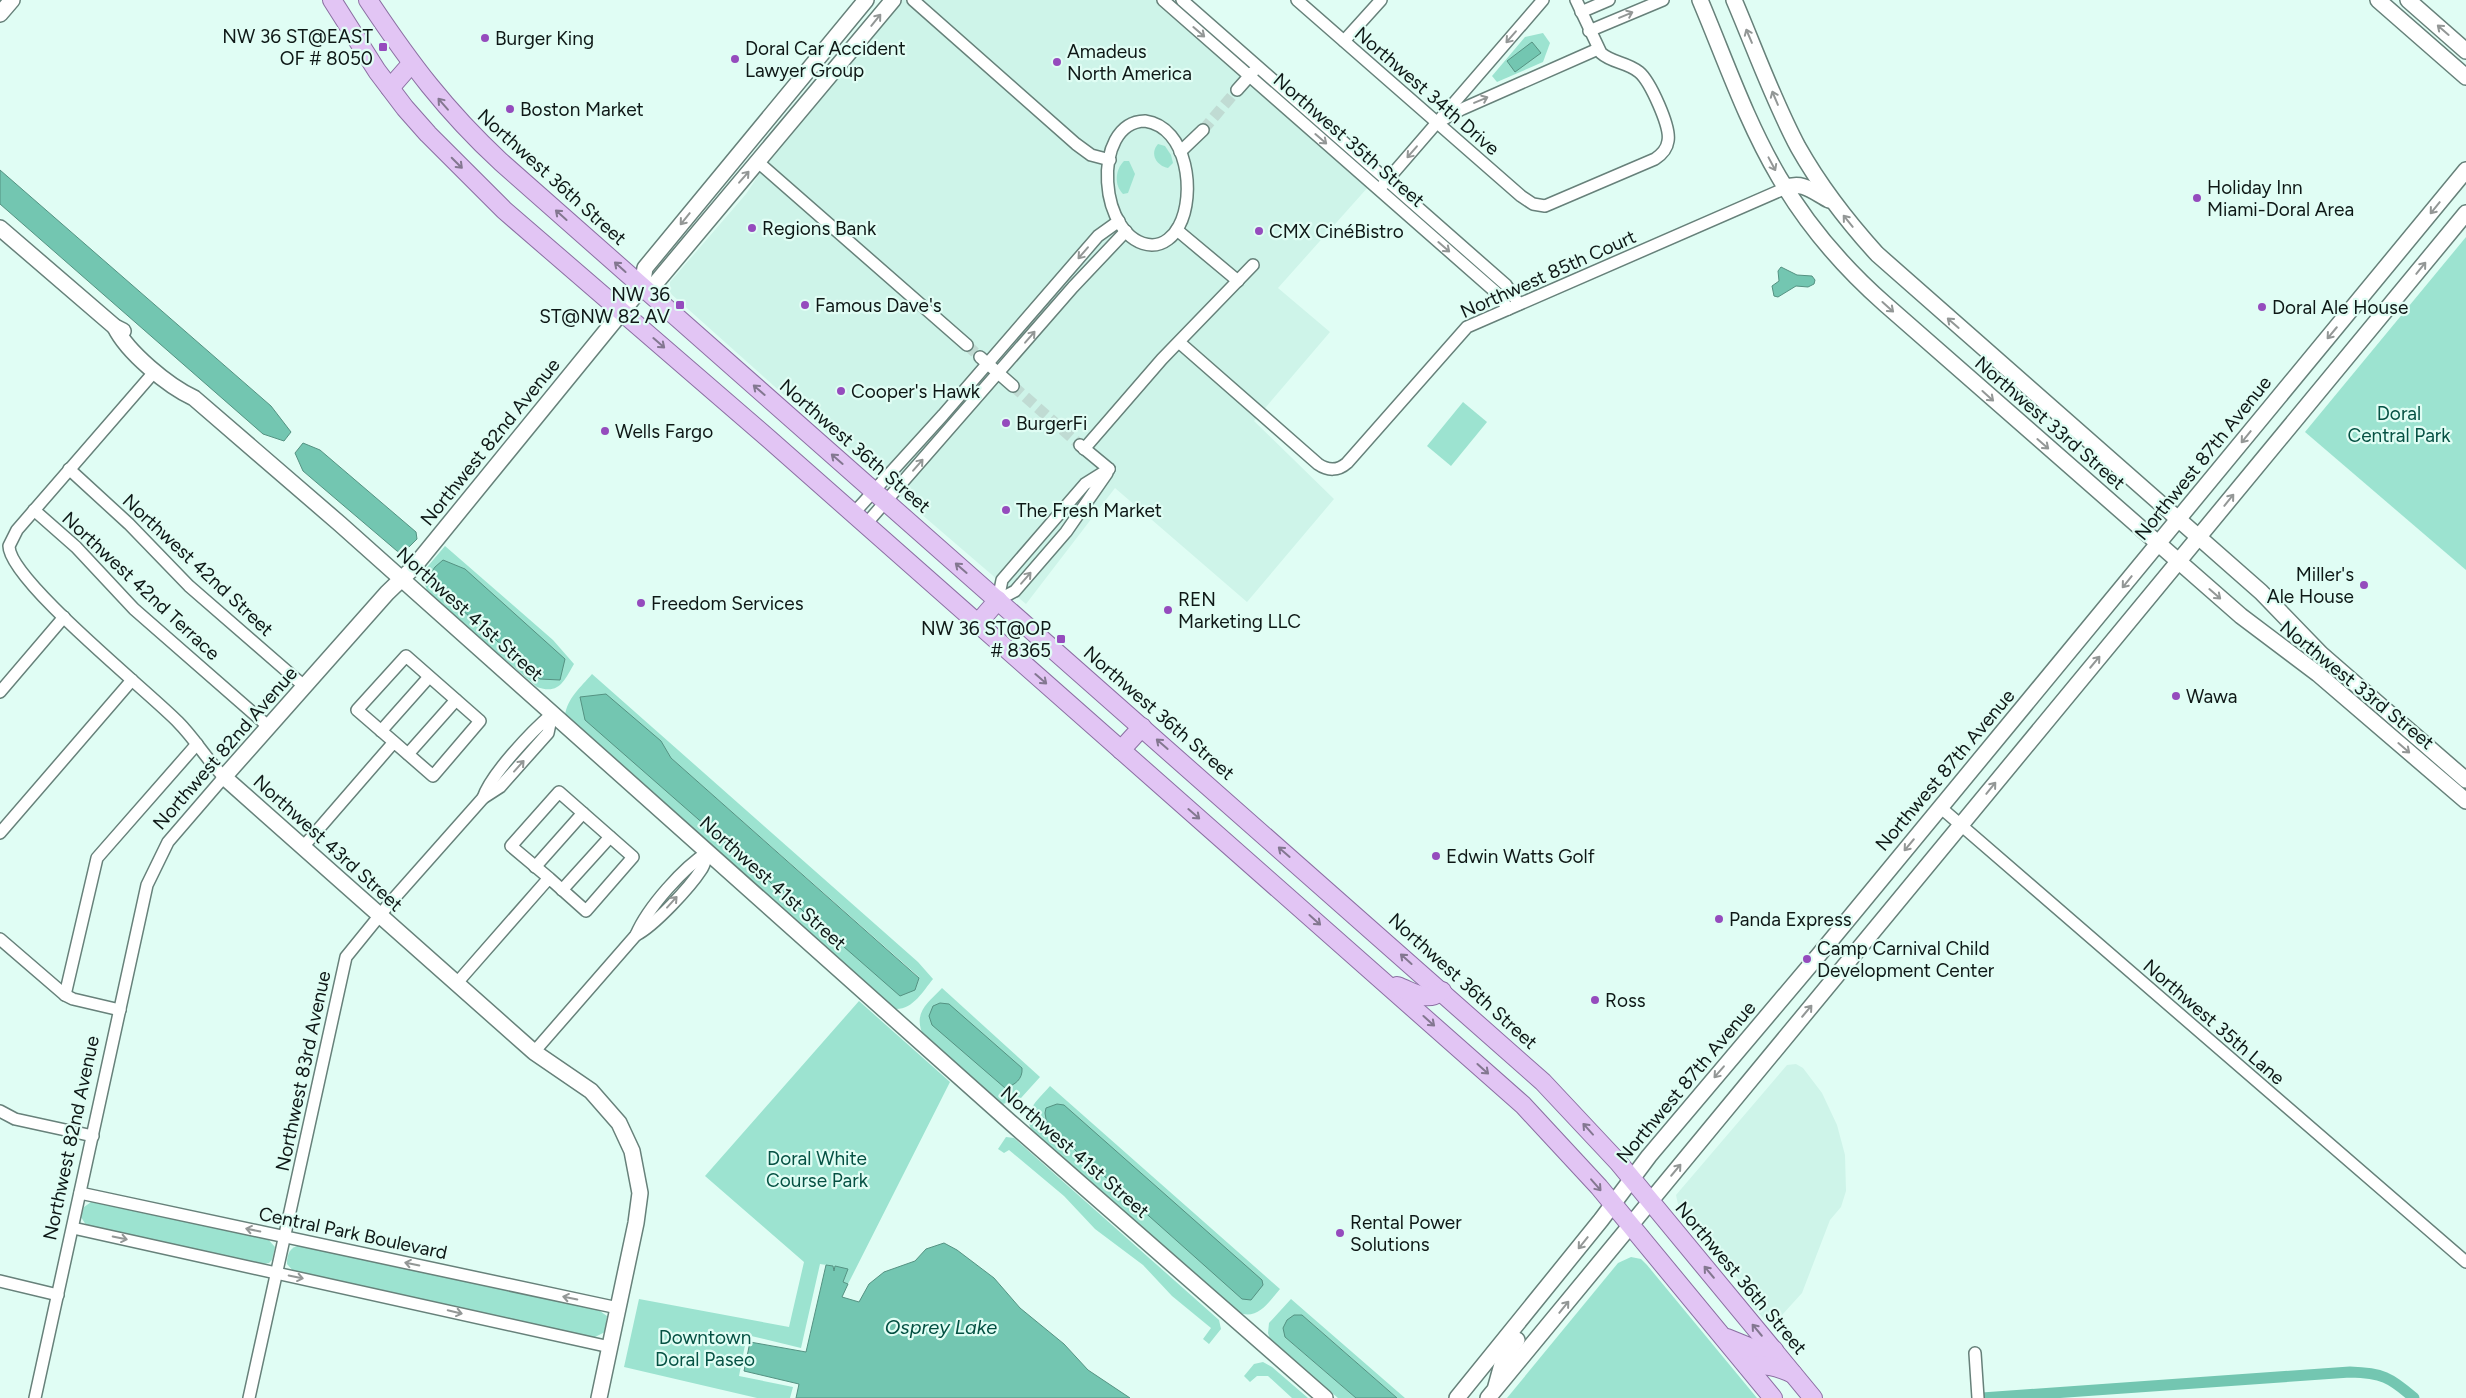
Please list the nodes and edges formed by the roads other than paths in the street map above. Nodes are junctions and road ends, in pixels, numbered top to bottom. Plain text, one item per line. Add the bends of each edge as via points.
1 (12, 0) edge
2 (866, 0) edge
3 (893, 0) edge
4 (913, 0) edge
5 (1163, 0) edge
6 (1182, 0) edge
7 (1298, 0) edge
8 (1380, 0) edge
9 (1544, 0) edge
10 (1576, 0) edge
11 (1609, 0) edge
12 (1662, 0) edge
13 (1700, 0) edge
14 (1734, 0) edge
15 (2378, 0) edge
16 (334, 1) edge
17 (368, 2) edge
18 (2414, 5) edge
19 (1581, 12) junction
20 (0, 14) edge
21 (2406, 25) junction
22 (1589, 31) junction
23 (1344, 41) junction
24 (1598, 49) junction
25 (2466, 51) edge
26 (821, 54) junction
27 (411, 64) junction
28 (1258, 67) junction
29 (836, 68) junction
30 (1249, 76) junction
31 (2466, 77) edge
32 (390, 88) junction
33 (1237, 90) tunnel mouth
34 (764, 123) junction
35 (1438, 123) junction
36 (1203, 130) tunnel mouth
37 (1180, 152) junction
38 (1110, 160) junction
39 (758, 162) junction
40 (2466, 170) edge
41 (1387, 181) junction
42 (1786, 188) junction
43 (1379, 190) junction
44 (1833, 201) junction
45 (2466, 213) edge
46 (1119, 221) junction
47 (0, 228) edge
48 (1177, 230) junction
49 (1126, 232) junction
50 (1253, 265) dead end
51 (1238, 281) junction
52 (642, 287) junction
53 (2369, 288) junction
54 (1519, 304) junction
55 (2390, 306) junction
56 (1508, 309) junction
57 (623, 311) junction
58 (114, 327) junction
59 (1180, 343) junction
60 (966, 345) tunnel mouth
61 (984, 361) junction
62 (155, 371) junction
63 (999, 374) junction
64 (1013, 386) tunnel mouth
65 (194, 398) junction
66 (69, 469) junction
67 (1109, 470) junction
68 (880, 496) junction
69 (34, 510) junction
70 (860, 519) junction
71 (2178, 520) junction
72 (2198, 538) junction
73 (1036, 540) junction
74 (2158, 544) junction
75 (1050, 551) junction
76 (5, 552) edge
77 (2178, 562) junction
78 (400, 580) junction
79 (998, 600) junction
80 (64, 617) junction
81 (978, 623) junction
82 (429, 677) junction
83 (132, 680) junction
84 (304, 686) junction
85 (0, 692) edge
86 (456, 700) junction
87 (552, 714) junction
88 (269, 727) junction
89 (1142, 727) junction
90 (381, 731) junction
91 (394, 742) junction
92 (197, 744) junction
93 (1122, 750) junction
94 (408, 754) junction
95 (224, 776) junction
96 (2466, 780) edge
97 (2466, 801) edge
98 (1940, 807) junction
99 (583, 813) junction
100 (1961, 825) junction
101 (0, 833) edge
102 (610, 837) junction
103 (303, 847) junction
104 (708, 852) junction
105 (535, 867) junction
106 (549, 878) junction
107 (562, 890) junction
108 (380, 916) junction
109 (1835, 934) junction
110 (0, 939) edge
111 (1856, 952) junction
112 (1385, 982) junction
113 (456, 984) junction
114 (1442, 991) junction
115 (65, 995) junction
116 (120, 1010) junction
117 (534, 1052) junction
118 (0, 1110) edge
119 (92, 1136) junction
120 (1632, 1179) junction
121 (80, 1193) junction
122 (1650, 1201) junction
123 (1613, 1204) junction
124 (1631, 1226) junction
125 (73, 1228) junction
126 (285, 1237) junction
127 (2466, 1262) edge
128 (277, 1273) junction
129 (0, 1281) edge
130 (58, 1295) junction
131 (618, 1308) junction
132 (1521, 1319) junction
133 (1721, 1334) junction
134 (610, 1347) junction
135 (1774, 1350) junction
136 (1975, 1353) dead end
137 (1747, 1366) junction
138 (1793, 1374) junction
139 (1492, 1394) edge
140 (35, 1398) edge
141 (250, 1398) edge
142 (599, 1398) edge
143 (1325, 1398) edge
144 (1457, 1398) edge
145 (1773, 1398) edge
146 (1813, 1398) edge
147 (1978, 1398) edge

1 - 20 street
2 - 26 street, Northwest 82nd Avenue
29 -> 3 street, Northwest 82nd Avenue
4 - 38 street via 1076,144 1091,155
5 -> 30 street, Northwest 35th Street
6 - 28 street, Northwest 35th Street
7 - 23 street, Northwest 34th Drive
8 - 23 street
9 -> 35 street
10 - 19 street
11 - 19 street
22 -> 12 street
13 -> 42 street, Northwest 33rd Street via 1759,139
44 -> 14 street, Northwest 33rd Street via 1784,120
15 - 21 street
16 - 32 main road
17 - 27 main road, Northwest 36th Street
18 - 21 street
25 -> 18 street
19 - 22 street
21 - 31 street
22 - 24 street
23 - 35 street, Northwest 34th Drive
35 -> 24 street via 1462,109
24 - 35 street, Northwest 34th Drive via 1608,58 1635,69 1648,84 1668,129 1668,144 1655,159 1553,204 1536,205 1521,196
26 - 29 street
26 - 34 street, Northwest 82nd Avenue
27 - 32 main road
52 -> 27 main road, Northwest 36th Street via 474,137
28 - 30 street
28 - 41 street, Northwest 35th Street
29 - 39 street, Northwest 82nd Avenue
30 - 33 street
30 -> 43 street, Northwest 35th Street
32 -> 57 main road via 428,134 504,210
34 - 39 street via 756,153
34 -> 52 street, Northwest 82nd Avenue via 645,268
35 -> 41 street
36 - 37 street
37 - 38 street via 1160,127 1140,121 1126,127 1117,138
37 - 48 street via 1186,167 1188,194
38 - 46 street via 1109,194
52 -> 39 street, Northwest 82nd Avenue via 655,284
39 - 60 street
40 -> 53 street, Northwest 87th Avenue
41 - 43 street
41 - 54 street, Northwest 35th Street via 1506,285
42 - 44 street via 1802,186
42 - 54 street, Northwest 85th Court
42 -> 74 street, Northwest 33rd Street via 1827,246 1878,298
43 -> 56 street, Northwest 35th Street via 1499,295
71 -> 44 street, Northwest 33rd Street via 1904,280 1864,240
55 -> 45 street
46 - 49 street
46 -> 61 street via 1098,236
47 - 58 street, Northwest 41st Street
48 - 49 street via 1156,245 1139,242
48 - 51 street
63 -> 49 street
50 - 51 street
51 - 59 street
52 - 57 street, Northwest 82nd Avenue
68 -> 52 main road, Northwest 36th Street
53 - 55 street
53 -> 71 street, Northwest 87th Avenue
54 - 56 street, Northwest 85th Court
72 -> 55 street
56 - 59 street, Northwest 85th Court via 1467,326 1347,463 1333,470 1318,464
57 -> 70 main road
57 - 78 street, Northwest 82nd Avenue
58 - 62 street, Northwest 41st Street via 121,341
58 - 65 street, Northwest 41st Street via 127,333 185,384
59 - 67 street via 1082,446
61 - 63 street
61 - 68 street
62 - 65 street, Northwest 41st Street via 179,391
62 - 66 street
63 - 64 street
68 -> 63 street
65 - 78 street, Northwest 41st Street
66 - 69 street
66 - 84 street, Northwest 42nd Street via 124,518 189,586
67 - 73 street via 1085,484
67 - 75 street
68 - 70 street
68 - 70 street
79 -> 68 main road, Northwest 36th Street
69 - 76 street via 11,538
69 - 88 street, Northwest 42nd Terrace via 76,547 134,608
70 - 81 main road
71 - 72 street, Northwest 33rd Street
71 - 74 street, Northwest 87th Avenue
72 - 77 street
72 - 96 street, Northwest 33rd Street via 2276,606 2321,654
73 - 75 street
73 - 79 street via 1002,580
74 - 77 street, Northwest 33rd Street
74 -> 98 street, Northwest 87th Avenue
79 -> 75 street via 1015,591
76 - 80 street, Northwest 43rd Street
77 -> 97 street, Northwest 33rd Street via 2258,630 2318,674
100 -> 77 street
78 - 84 street, Northwest 82nd Avenue
78 - 87 street, Northwest 41st Street
79 - 81 main road
79 - 89 main road, Northwest 36th Street
80 - 83 street, Northwest 43rd Street
80 - 85 street
81 -> 93 main road
82 - 86 street
82 - 90 street
82 - 90 street via 406,656 357,710
83 - 92 street, Northwest 43rd Street
83 - 101 street
84 - 88 street, Northwest 82nd Avenue
86 - 94 street
86 - 94 street via 480,721 433,776
87 - 104 street, Northwest 41st Street
87 - 108 street, Northwest 83rd Avenue via 548,733 500,787 483,798
88 - 95 street, Northwest 82nd Avenue
89 - 93 main road
114 -> 89 main road, Northwest 36th Street
90 - 91 street
91 - 94 street
91 - 103 street
92 - 95 street, Northwest 43rd Street
92 - 115 street via 97,858
93 -> 112 main road
95 - 103 street, Northwest 43rd Street
95 - 116 street, Northwest 82nd Avenue via 174,835 154,867 145,893
98 - 100 street, Northwest 35th Lane
98 -> 109 street, Northwest 87th Avenue
99 - 102 street
99 - 105 street
99 - 105 street via 558,792 511,846
100 - 111 street
100 - 127 street, Northwest 35th Lane
102 - 107 street
102 - 107 street via 633,857 586,911
103 - 108 street, Northwest 43rd Street
104 - 117 street via 702,869 656,921 636,935
104 - 143 street, Northwest 41st Street
105 - 106 street
106 - 107 street
106 - 113 street
108 - 113 street, Northwest 43rd Street
108 - 126 street, Northwest 83rd Avenue via 345,961
109 - 111 street
109 -> 120 street, Northwest 87th Avenue
110 - 115 street
122 -> 111 street
112 - 114 main road via 1427,998
112 -> 123 main road via 1534,1116
113 - 117 street, Northwest 43rd Street
120 -> 114 main road, Northwest 36th Street via 1544,1082
115 - 116 street
116 - 119 street, Northwest 82nd Avenue
117 - 131 street, Northwest 43rd Street via 579,1082 604,1104 619,1123 632,1151 639,1178 639,1207
118 - 119 street via 10,1118
119 - 121 street, Northwest 82nd Avenue
120 - 122 main road, Northwest 36th Street
120 - 123 street, Northwest 87th Avenue
121 - 125 street, Northwest 82nd Avenue
126 -> 121 street, Central Park Boulevard
122 - 124 street
135 -> 122 main road, Northwest 36th Street
123 - 124 main road
123 -> 132 street, Northwest 87th Avenue
124 - 133 main road
139 -> 124 street
125 -> 128 street
125 - 130 street, Northwest 82nd Avenue
126 - 128 street, Northwest 83rd Avenue
131 -> 126 street, Central Park Boulevard
128 -> 134 street
128 - 141 street, Northwest 83rd Avenue
129 - 130 street
130 - 140 street, Northwest 82nd Avenue
131 - 134 street, Northwest 43rd Street
132 - 139 street via 1520,1336 1504,1357
132 - 144 street, Northwest 87th Avenue
133 - 135 main road via 1752,1349
133 - 137 main road
134 - 142 street, Northwest 43rd Street
135 - 138 main road, Northwest 36th Street
136 - 147 street
137 - 138 main road via 1763,1364
137 - 145 main road
138 - 146 main road, Northwest 36th Street

